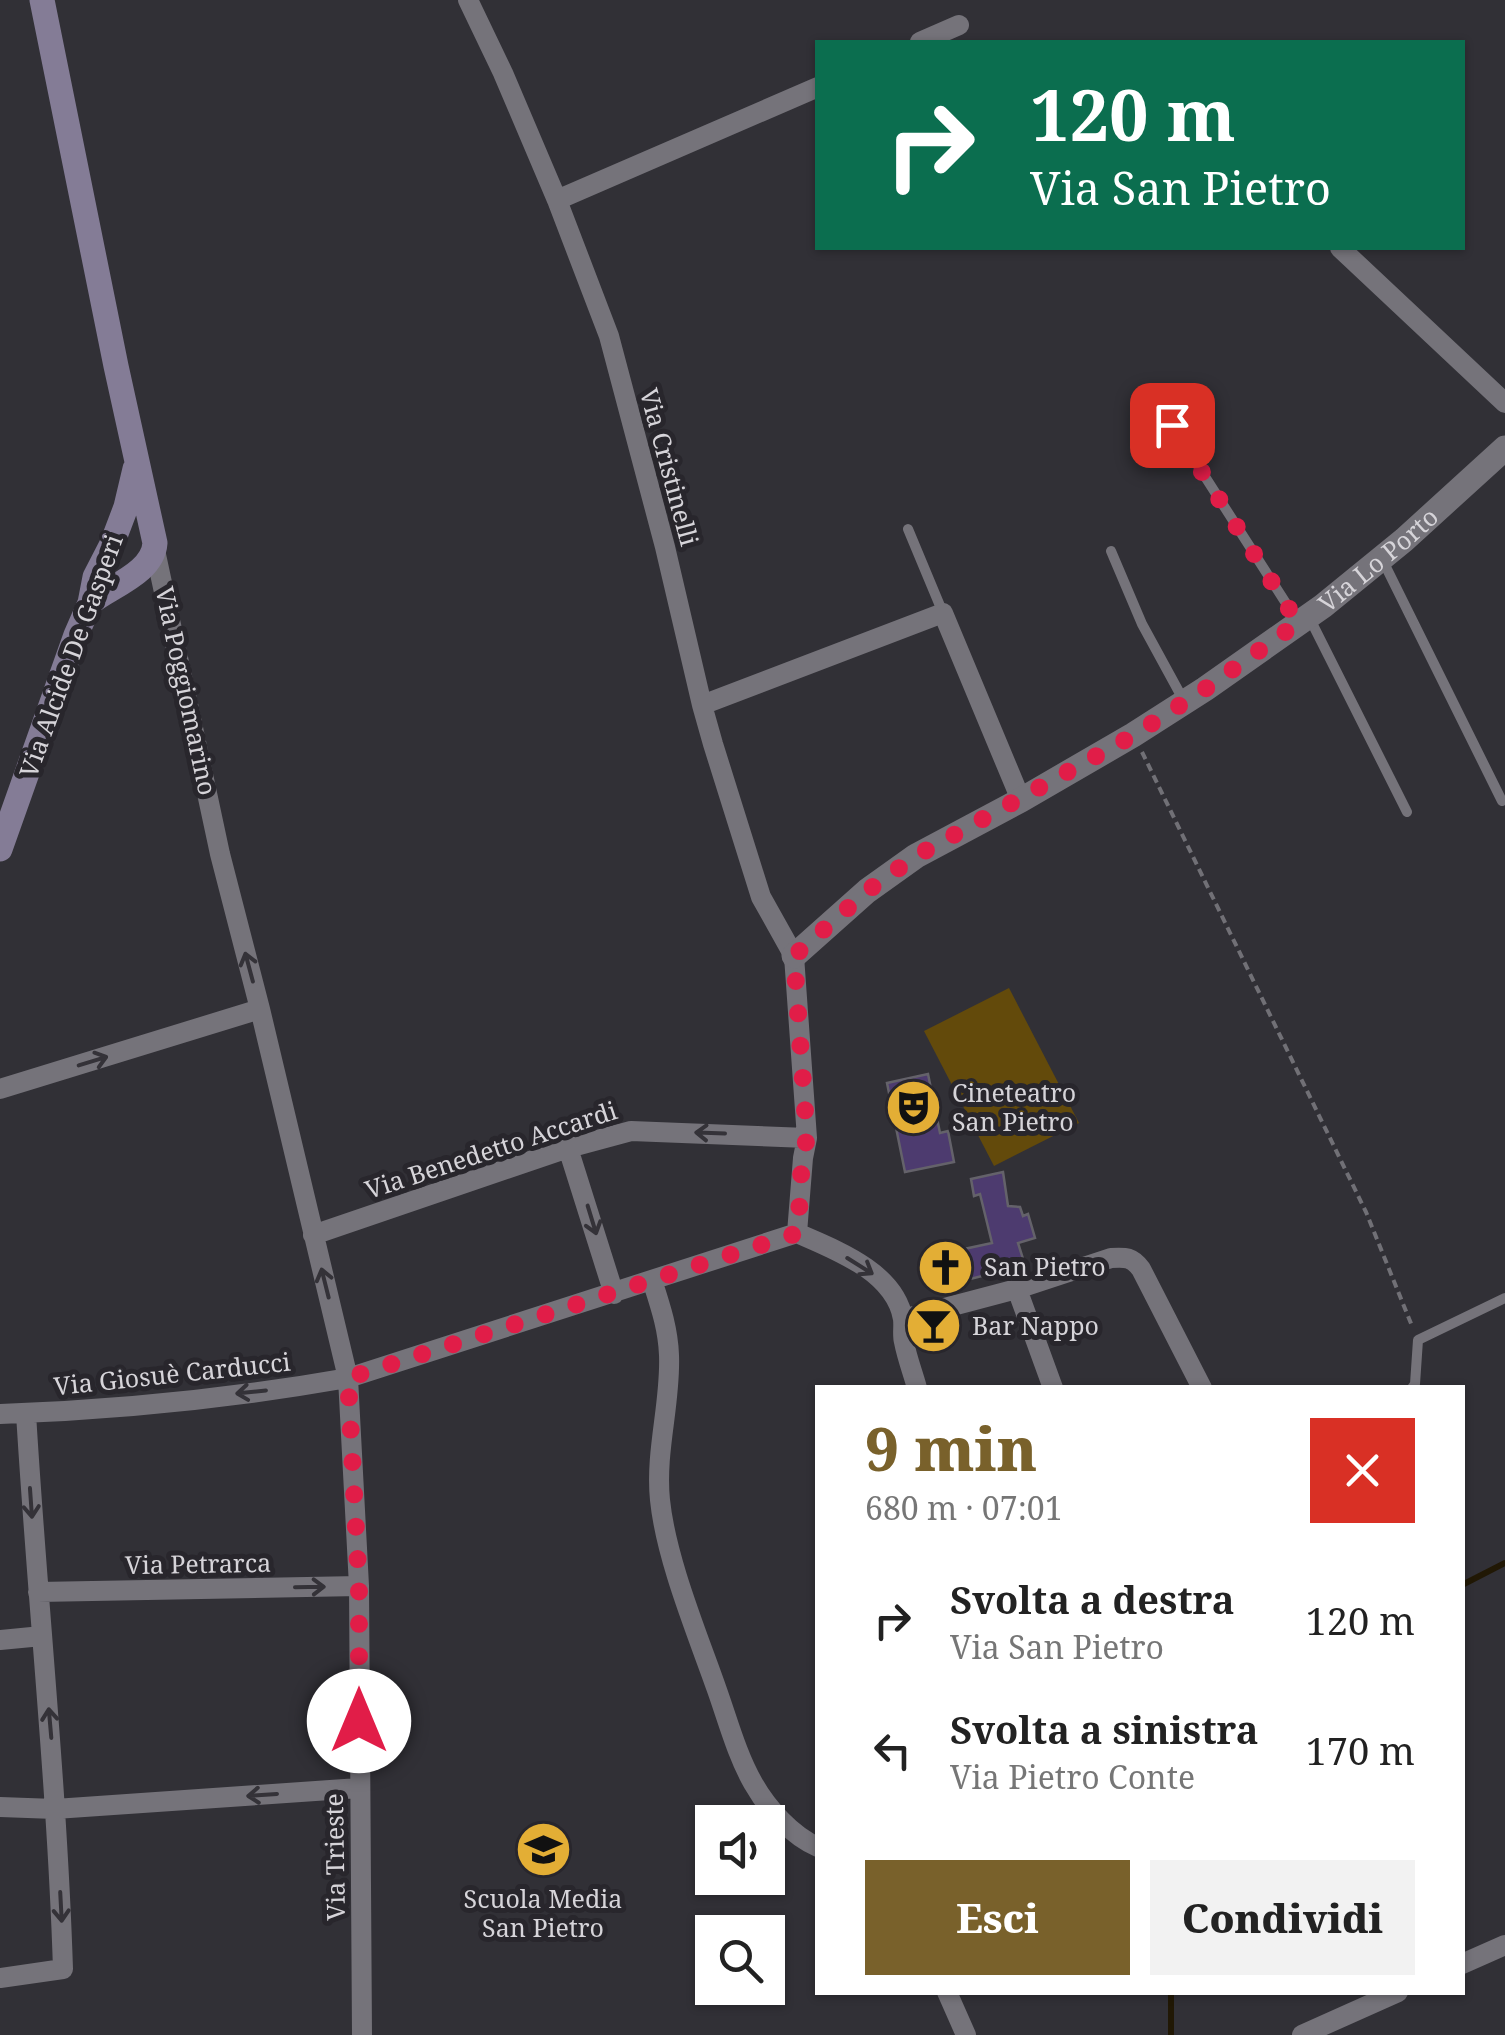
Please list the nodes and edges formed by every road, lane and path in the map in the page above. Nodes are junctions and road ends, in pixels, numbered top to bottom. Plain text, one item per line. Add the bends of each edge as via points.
1 (42, 0) edge
2 (468, 0) edge
3 (959, 25) dead end
4 (925, 40) edge
5 (815, 88) edge
6 (557, 200) junction
7 (1342, 250) edge
8 (1505, 402) edge
9 (1172, 425) dead end
10 (1505, 448) edge
11 (136, 460) junction
12 (908, 529) dead end
13 (115, 536) junction
14 (155, 543) junction
15 (1111, 552) dead end
16 (1382, 558) junction
17 (138, 571) junction
18 (90, 602) junction
19 (943, 613) junction
20 (1304, 620) junction
21 (1185, 702) junction
22 (702, 705) junction
23 (1134, 735) junction
24 (11, 789) edge
25 (1020, 800) junction
26 (1502, 801) dead end
27 (1407, 812) dead end
28 (0, 849) edge
29 (794, 956) junction
30 (260, 1009) junction
31 (0, 1089) edge
32 (807, 1138) junction
33 (568, 1148) junction
34 (798, 1233) junction
35 (313, 1234) junction
36 (652, 1280) junction
37 (1017, 1289) junction
38 (614, 1294) junction
39 (1505, 1298) edge
40 (903, 1319) junction
41 (1418, 1340) junction
42 (348, 1378) junction
43 (917, 1385) edge
44 (1052, 1385) edge
45 (1200, 1385) edge
46 (1414, 1385) edge
47 (26, 1413) junction
48 (0, 1414) edge
49 (359, 1586) junction
50 (38, 1592) junction
51 (42, 1636) junction
52 (0, 1640) edge
53 (359, 1788) junction
54 (0, 1807) edge
55 (55, 1810) junction
56 (815, 1846) edge
57 (1505, 1946) edge
58 (1465, 1963) edge
59 (0, 1978) edge
60 (948, 1995) edge
61 (1391, 1995) edge
62 (362, 2035) edge
63 (966, 2035) edge
64 (1302, 2035) edge

1 - 11 main road, Via Poggiomarino
2 - 6 street, Via Cristinelli
3 - 4 street
5 - 6 street
6 - 22 street, Via Cristinelli via 609,336
7 - 8 street
9 - 20 lane
10 - 16 street, Via Lo Porto
11 - 13 main road, Via Alcide De Gasperi
11 - 14 main road, Via Poggiomarino
12 - 19 lane
13 - 14 main road via 125,524 144,522
13 - 17 main road via 116,568
13 - 18 main road, Via Alcide De Gasperi
14 - 17 main road via 150,562
30 -> 14 street, Via Poggiomarino
15 - 21 lane
16 - 20 street, Via Lo Porto
16 - 26 lane
17 - 18 main road
18 - 24 main road, Via Alcide De Gasperi
19 - 22 street
19 - 25 street
20 - 21 street, Via Lo Porto
20 - 27 lane
21 - 23 street, Via Lo Porto
22 - 29 street, Via Cristinelli via 761,897
23 - 25 street, Via Lo Porto
23 - 41 path via 1366,1212
24 - 28 main road, Via Alcide De Gasperi
25 - 29 street, Via Lo Porto via 916,856
29 - 32 street
31 -> 30 street
30 - 35 street, Via Poggiomarino
32 -> 33 street, Via Benedetto Accardi via 631,1130
32 - 34 street
33 - 35 street, Via Benedetto Accardi
33 -> 38 street
34 - 36 street, Via Giosuè Carducci
34 -> 40 street via 873,1272 896,1298
42 -> 35 street, Via Poggiomarino
36 - 38 street, Via Giosuè Carducci
36 - 56 street via 670,1360 659,1459 670,1548 754,1785 788,1826
37 - 40 street
37 - 44 street
37 - 45 street via 1128,1257 1142,1269
38 - 42 street, Via Giosuè Carducci
39 - 41 lane
40 - 43 street
41 - 46 lane
42 -> 47 street, Via Giosuè Carducci
42 - 49 street, Via Trieste
47 - 48 street, Via Giosuè Carducci
47 -> 50 street
50 -> 49 street, Via Petrarca
49 - 53 street, Via Trieste
50 - 51 street
51 - 52 street
55 -> 51 street
53 -> 55 street
53 - 62 street, Via Trieste
54 - 55 street
55 -> 59 street via 64,1969
57 - 58 street
60 - 63 street
61 - 64 street

